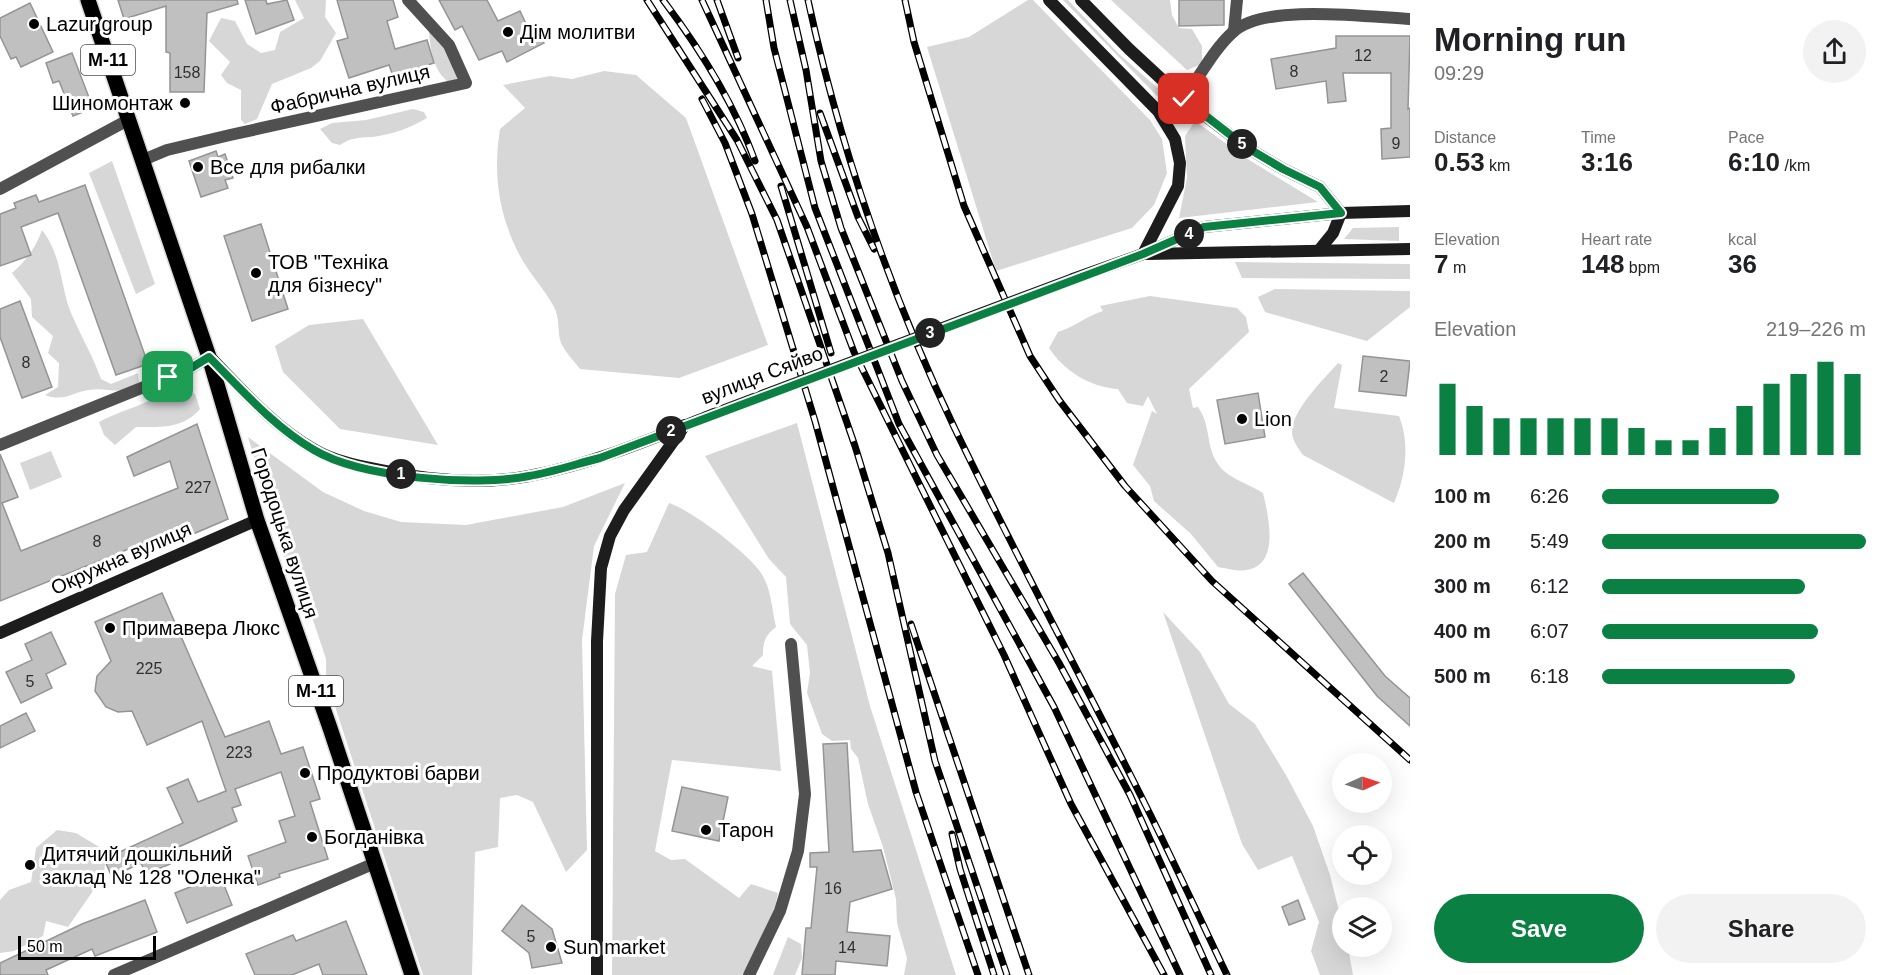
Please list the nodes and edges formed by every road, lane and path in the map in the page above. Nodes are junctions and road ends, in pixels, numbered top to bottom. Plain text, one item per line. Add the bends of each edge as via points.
1 (88, 0) edge
2 (408, 0) edge
3 (1049, 0) edge
4 (1081, 0) edge
5 (1237, 0) edge
6 (1410, 19) edge
7 (1234, 31) junction
8 (1184, 99) junction
9 (128, 120) junction
10 (142, 160) junction
11 (0, 189) edge
12 (1410, 211) edge
13 (1341, 213) junction
14 (1320, 249) junction
15 (1410, 249) edge
16 (1143, 254) junction
17 (209, 357) junction
18 (685, 425) junction
19 (0, 445) edge
20 (257, 520) junction
21 (0, 633) edge
22 (791, 644) dead end
23 (375, 863) junction
24 (114, 975) edge
25 (412, 975) edge
26 (597, 975) edge
27 (750, 975) edge

1 - 9 main road, Городоцька вулиця / М-11
2 - 10 street, Фабрична вулиця via 449,45 466,83 230,135
3 - 16 main road via 1158,111 1175,139 1180,163 1178,186
4 - 8 main road
5 - 7 street
6 - 7 street via 1287,14 1260,18
7 - 8 street
8 - 13 main road via 1246,147 1320,187
9 - 10 main road, Городоцька вулиця / М-11
9 - 11 street
10 - 17 main road, Городоцька вулиця / М-11
12 - 13 main road, вулиця Сяйво
13 - 14 main road via 1333,233
13 - 16 main road, вулиця Сяйво via 1204,227
14 - 15 main road, вулиця Сяйво
14 - 16 main road, вулиця Сяйво
16 - 18 main road, вулиця Сяйво, bridge
17 - 18 main road, вулиця Сяйво via 274,422 316,451 394,473 459,481 528,477 600,458
17 - 19 street via 191,368
17 - 20 main road, Городоцька вулиця / М-11
18 - 26 main road via 624,510 610,536 601,568 597,641
20 - 21 main road, Окружна вулиця
20 - 23 main road, Городоцька вулиця / М-11
22 - 27 street via 805,794 798,851 780,911
23 - 24 street
23 - 25 main road, Городоцька вулиця / М-11

